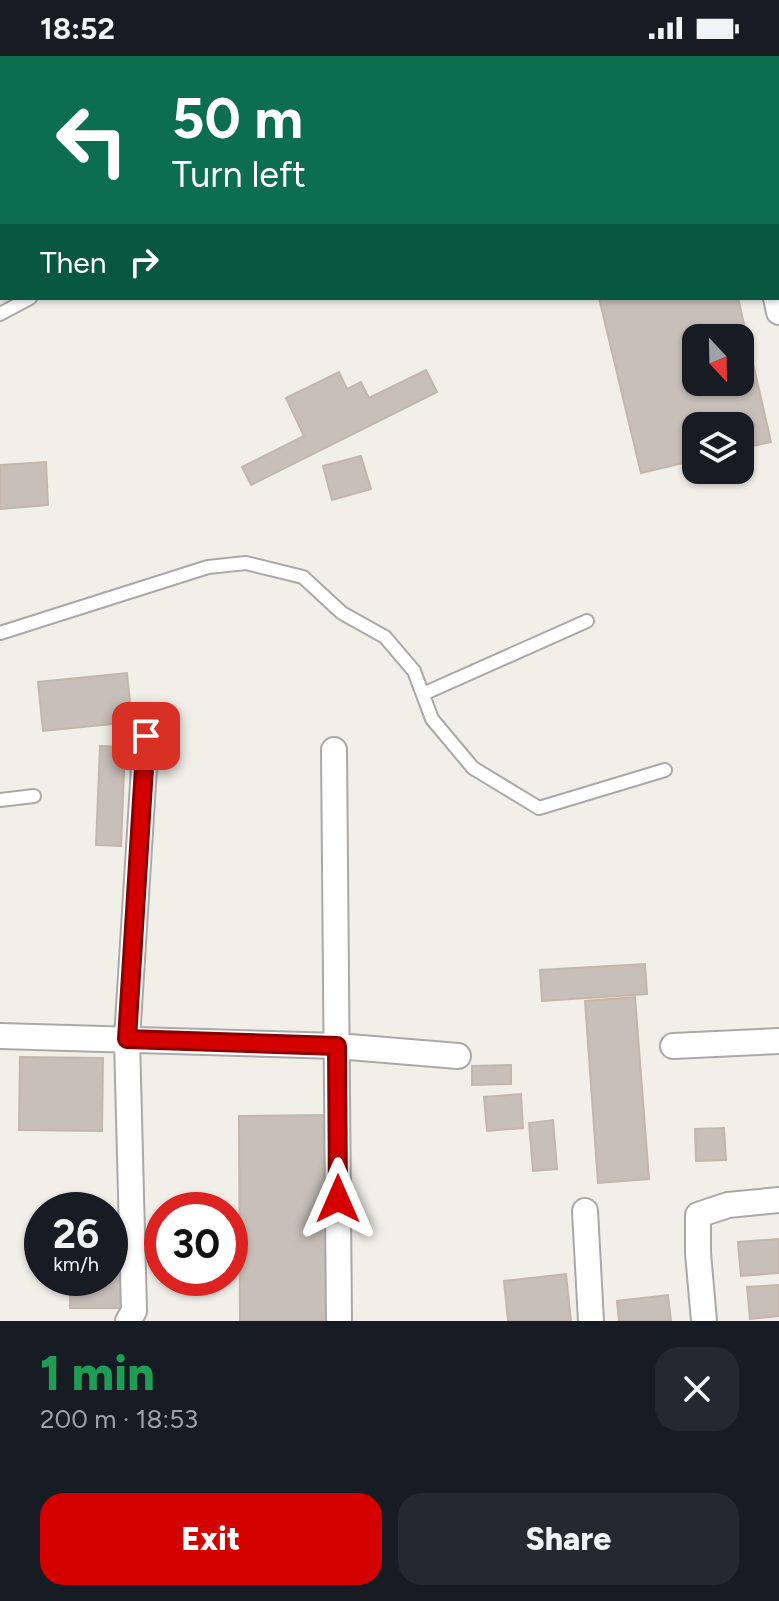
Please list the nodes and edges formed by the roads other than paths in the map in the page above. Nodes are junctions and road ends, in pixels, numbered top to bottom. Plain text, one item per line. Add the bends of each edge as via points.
1 (26, 300) edge
2 (0, 314) edge
3 (587, 621) dead end
4 (0, 633) edge
5 (423, 694) junction
6 (146, 736) dead end
7 (334, 750) dead end
8 (665, 770) dead end
9 (34, 796) dead end
10 (0, 800) edge
11 (0, 1036) edge
12 (127, 1039) junction
13 (779, 1041) edge
14 (337, 1046) junction
15 (673, 1046) dead end
16 (458, 1056) dead end
17 (779, 1200) edge
18 (585, 1211) dead end
19 (128, 1321) edge
20 (339, 1321) edge
21 (591, 1321) edge
22 (704, 1321) edge

1 - 2 lane
3 - 5 lane
4 - 5 lane via 208,567 246,563 303,577 342,613 385,637 414,671
5 - 8 lane via 432,719 473,768 539,808
6 - 12 street
7 - 14 street
9 - 10 lane
11 - 12 street
12 - 14 street
12 - 19 street via 134,1311
13 - 15 street
14 - 16 street
14 - 20 street
17 - 22 street via 728,1205 698,1215
18 - 21 street

